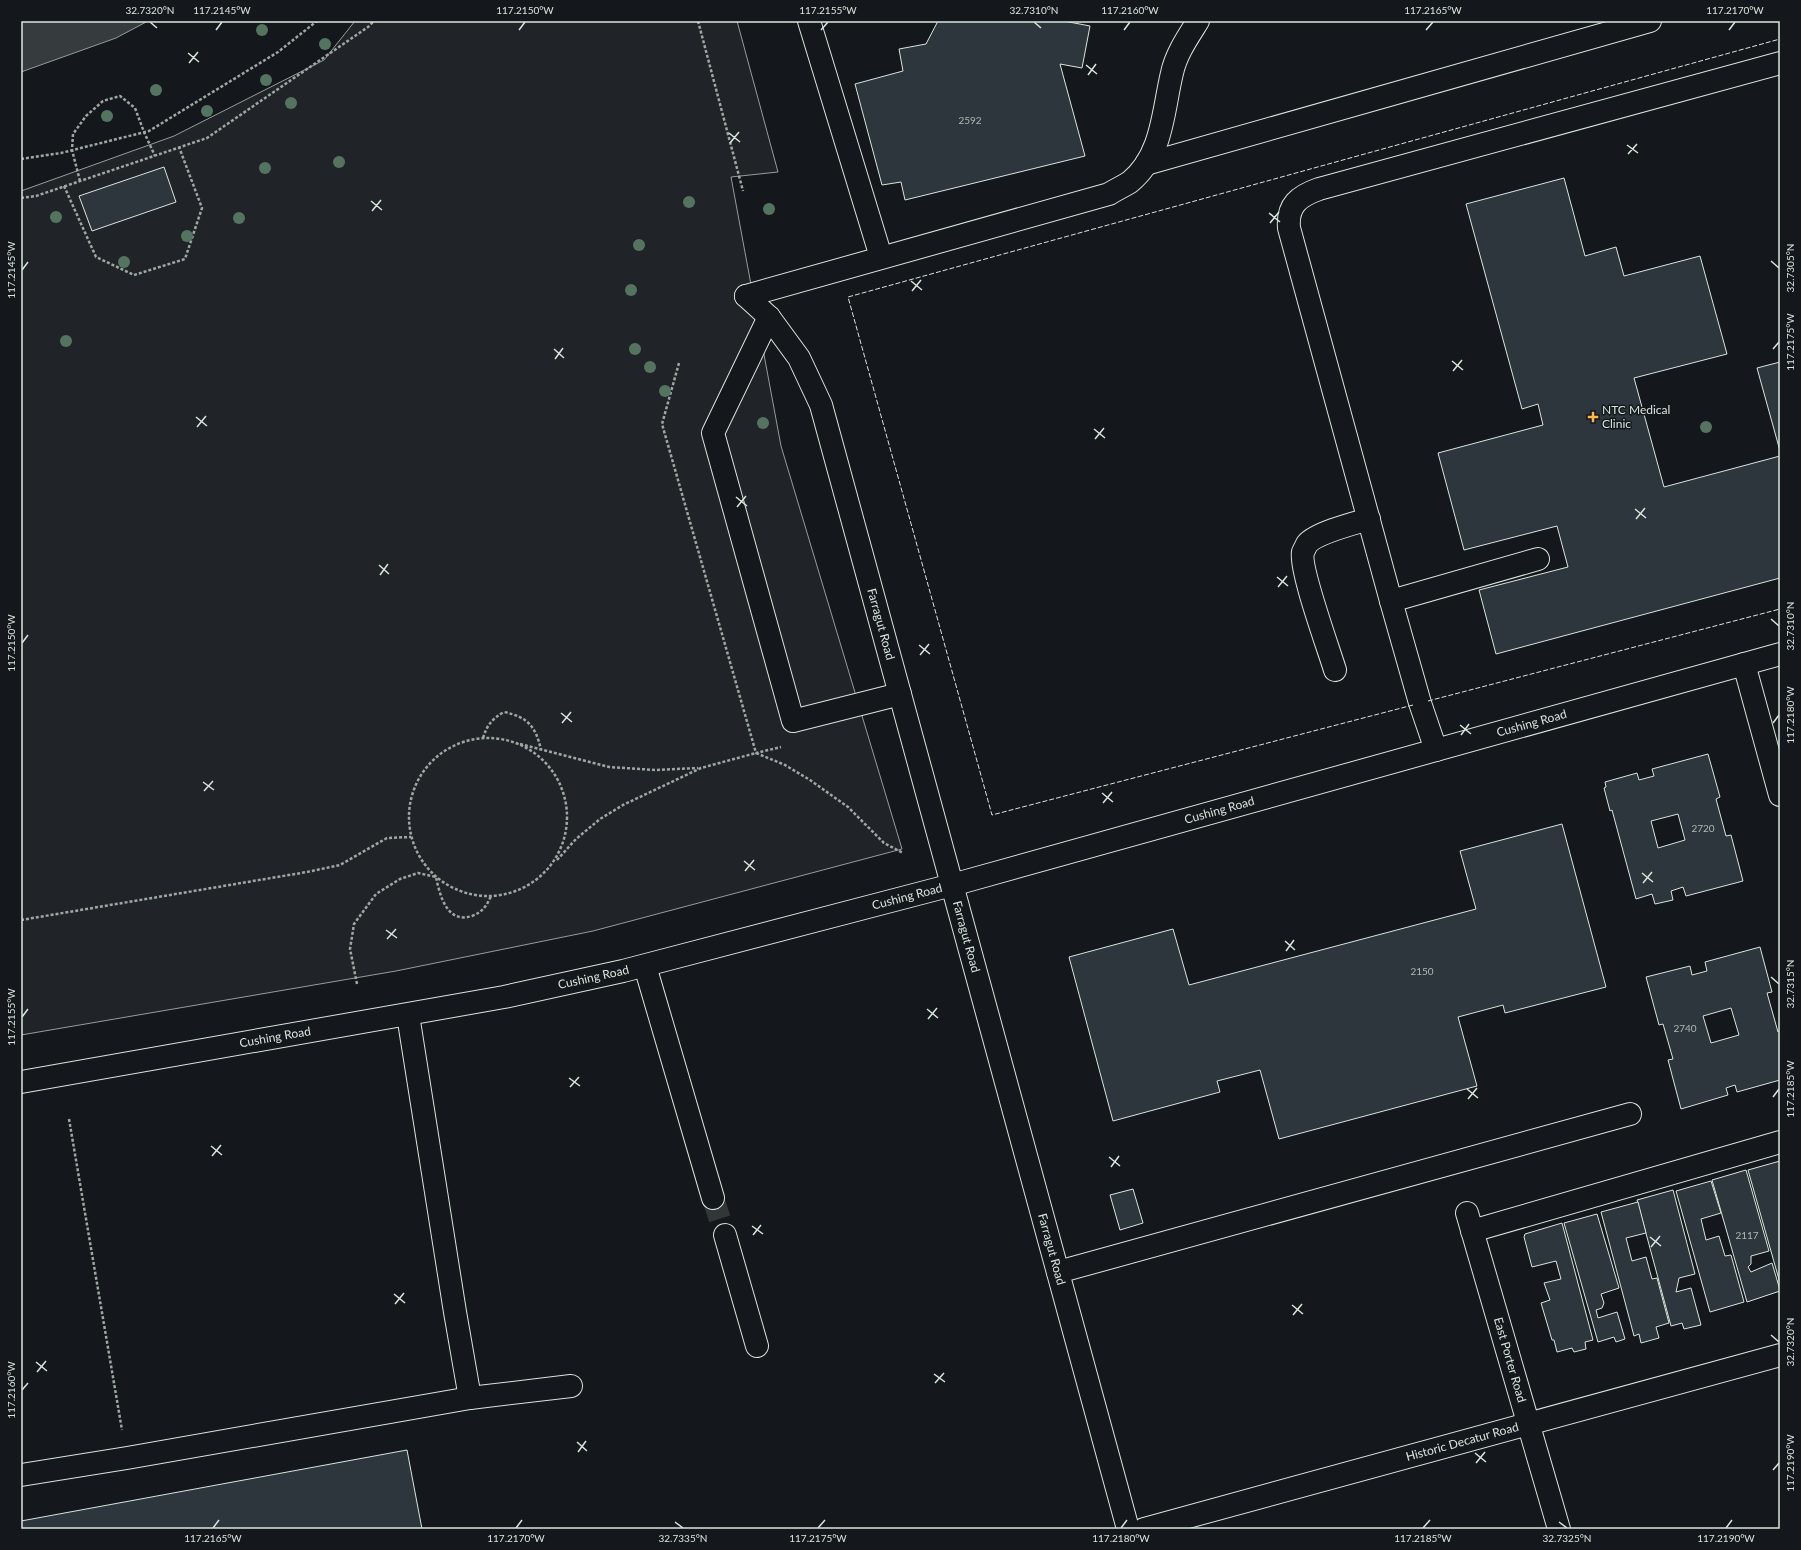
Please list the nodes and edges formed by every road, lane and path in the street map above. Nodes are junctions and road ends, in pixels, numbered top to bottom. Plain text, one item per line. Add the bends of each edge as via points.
1 (316, 21) edge
2 (374, 21) edge
3 (698, 21) edge
4 (810, 21) edge
5 (1198, 21) edge
6 (1650, 21) edge
7 (1780, 63) edge
8 (144, 132) junction
9 (179, 148) junction
10 (72, 150) junction
11 (155, 156) junction
12 (21, 159) edge
13 (1146, 164) junction
14 (80, 181) junction
15 (64, 186) junction
16 (743, 191) dead end
17 (21, 198) edge
18 (881, 257) junction
19 (769, 317) junction
20 (1369, 519) junction
21 (1538, 559) dead end
22 (1391, 600) junction
23 (1780, 654) edge
24 (1744, 664) junction
25 (1335, 670) dead end
26 (900, 694) junction
27 (483, 738) junction
28 (514, 743) junction
29 (542, 750) junction
30 (1436, 750) junction
31 (701, 768) junction
32 (1780, 795) edge
33 (412, 837) junction
34 (903, 853) dead end
35 (551, 867) junction
36 (436, 877) junction
37 (952, 885) junction
38 (491, 896) junction
39 (21, 920) edge
40 (645, 966) junction
41 (357, 984) dead end
42 (408, 1015) junction
43 (21, 1082) edge
44 (1630, 1114) dead end
45 (69, 1119) dead end
46 (1780, 1142) edge
47 (713, 1198) tunnel mouth
48 (724, 1235) tunnel mouth
49 (1058, 1272) junction
50 (757, 1346) dead end
51 (1780, 1355) edge
52 (571, 1386) dead end
53 (470, 1398) junction
54 (1529, 1422) junction
55 (127, 1458) junction
56 (21, 1475) edge
57 (1128, 1529) edge
58 (1144, 1529) edge
59 (1559, 1529) edge

1 - 8 path via 278,52
2 - 9 path via 207,138
3 - 16 path
4 - 18 street
5 - 13 street via 1179,52 1172,72 1160,134
6 - 13 street
7 - 20 street via 1319,189 1299,197 1288,218 1289,228
8 - 10 path
8 - 10 path via 135,108 120,96 103,101 86,116 73,134
8 - 11 path
9 - 11 path
9 - 15 path via 202,208 184,259 134,275 96,256
10 - 12 path
10 - 14 path
11 - 14 path
13 - 18 street via 1130,182 1109,194
14 - 15 path
15 - 17 path via 36,196
18 - 19 street, Farragut Road via 746,296
19 - 26 street, Farragut Road via 800,358 821,405
19 - 26 street via 713,433 793,721
20 - 22 street
20 - 25 street via 1313,539 1303,552 1306,578
21 - 22 street
22 - 30 street
23 - 24 street, Cushing Road
24 - 30 street, Cushing Road
24 - 32 street
26 - 37 street, Farragut Road
27 - 28 path
27 - 29 path via 487,726 494,718 504,712 514,714 534,728
27 - 33 path via 469,740 447,750 423,773 414,789 410,810
28 - 29 path
28 - 35 path via 542,759 553,772 565,797 568,814 566,836
29 - 31 path via 609,767 655,770
30 - 37 street, Cushing Road
31 - 34 path via 756,753 785,765 848,807 884,843
31 - 35 path via 623,805 600,819 576,839
33 - 36 path via 422,861
33 - 39 path via 387,838 340,865
35 - 38 path via 534,883 520,890
36 - 38 path via 467,894
36 - 38 path via 440,896 454,915 464,918 475,915 486,908
36 - 41 path via 418,873 400,879 376,894 354,924 350,949
37 - 40 street, Cushing Road
37 - 49 street, Farragut Road
40 - 42 street, Cushing Road via 504,998
40 - 47 street
42 - 43 street, Cushing Road
42 - 53 street
44 - 49 street
45 - 55 path
46 - 54 street, East Porter Road via 1470,1222
48 - 50 street
49 - 57 street, Farragut Road
51 - 54 street, Historic Decatur Road
52 - 53 street
53 - 55 street
54 - 58 street, Historic Decatur Road
54 - 59 street, East Porter Road
55 - 56 street

